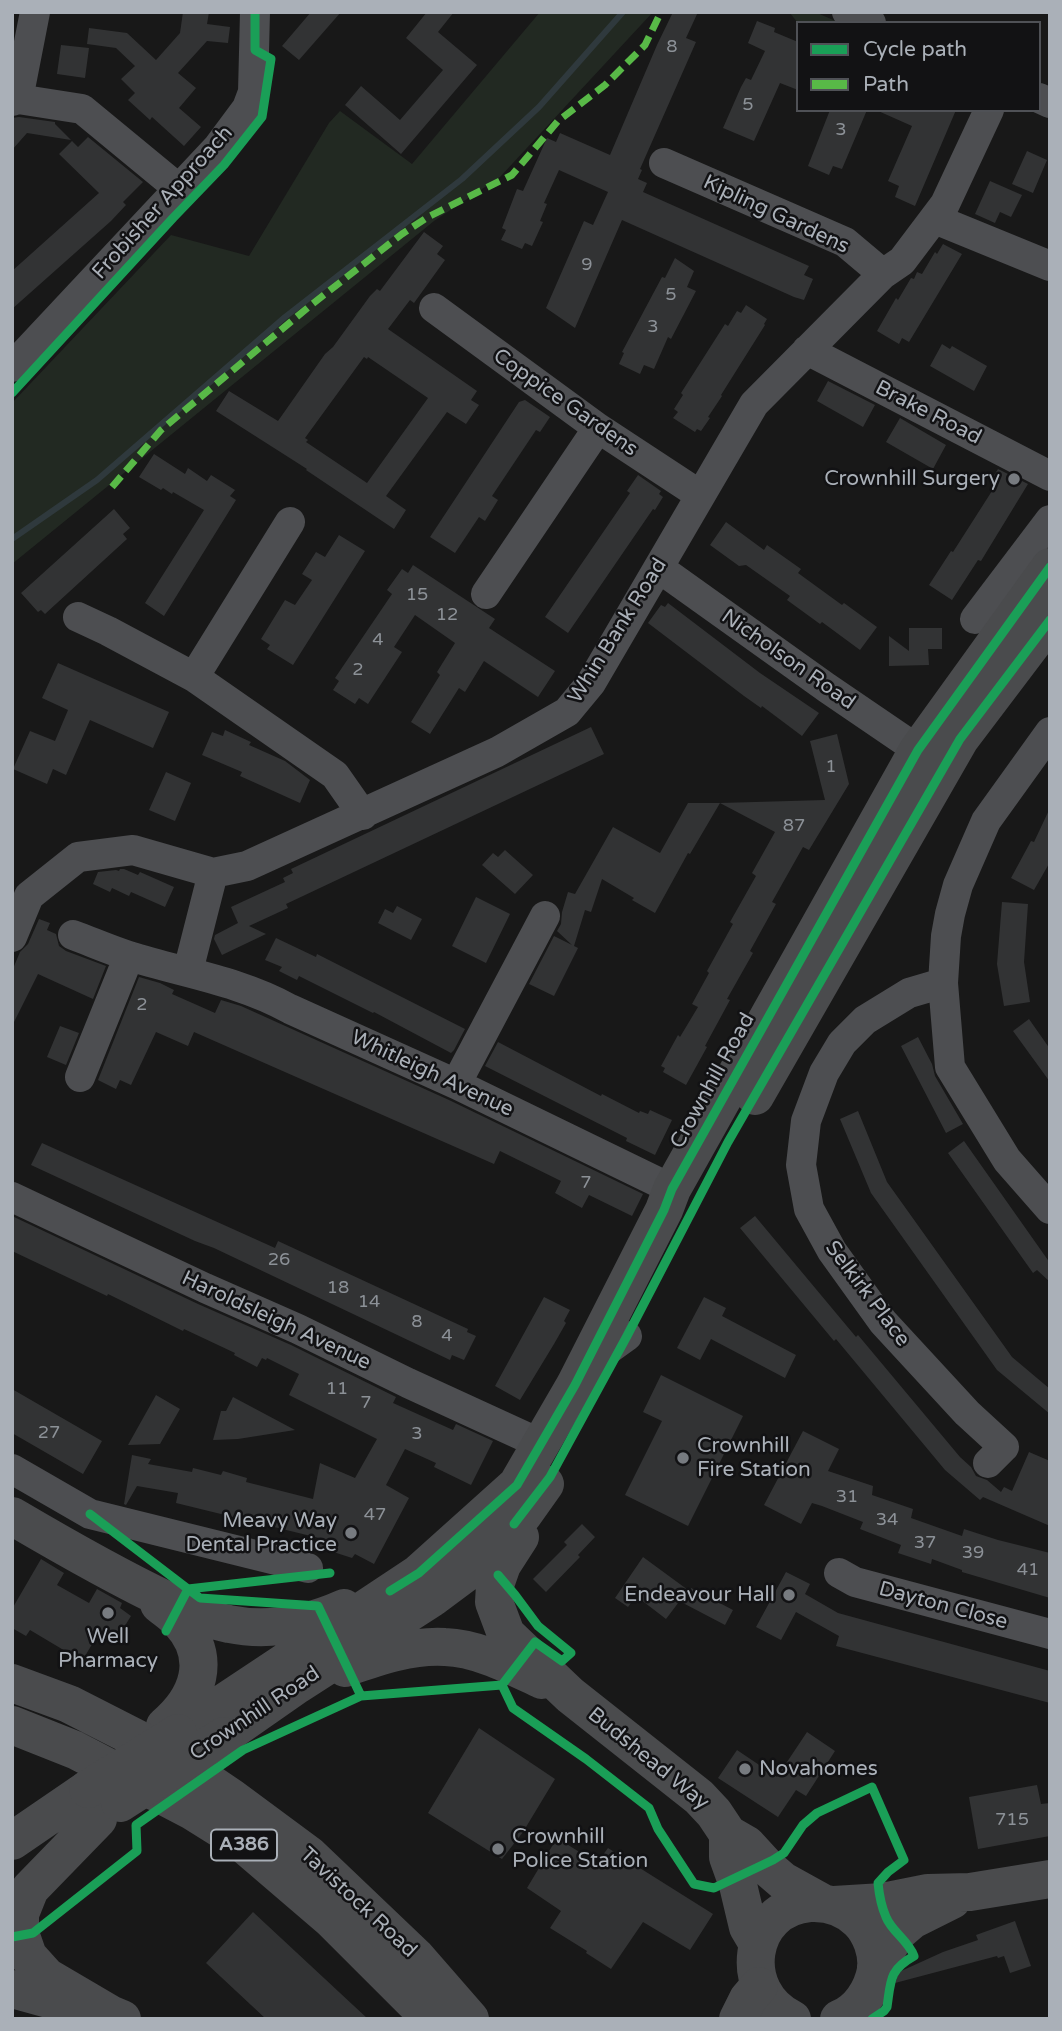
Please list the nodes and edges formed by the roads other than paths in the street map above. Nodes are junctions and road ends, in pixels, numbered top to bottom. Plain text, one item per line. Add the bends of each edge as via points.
1 (35, 12) edge
2 (255, 12) edge
3 (847, 12) edge
4 (867, 21) edge
5 (15, 100) edge
6 (988, 112) edge
7 (664, 163) dead end
8 (178, 189) junction
9 (935, 219) junction
10 (1050, 266) edge
11 (883, 274) junction
12 (434, 308) dead end
13 (807, 350) junction
14 (12, 367) edge
15 (597, 428) junction
16 (1050, 476) edge
17 (700, 495) junction
18 (1050, 520) edge
19 (290, 522) dead end
20 (1050, 567) edge
21 (659, 568) junction
22 (486, 594) dead end
23 (78, 617) dead end
24 (975, 619) dead end
25 (1050, 621) edge
26 (194, 677) junction
27 (1050, 733) edge
28 (918, 750) junction
29 (363, 815) junction
30 (213, 873) junction
31 (545, 916) dead end
32 (73, 934) dead end
33 (12, 937) edge
34 (129, 956) junction
35 (188, 971) junction
36 (943, 983) junction
37 (80, 1077) dead end
38 (456, 1084) junction
39 (672, 1189) junction
40 (12, 1198) edge
41 (1050, 1209) edge
42 (627, 1336) junction
43 (575, 1385) junction
44 (545, 1460) junction
45 (988, 1463) dead end
46 (12, 1469) edge
47 (12, 1516) edge
48 (308, 1568) dead end
49 (419, 1573) junction
50 (839, 1573) dead end
51 (141, 1588) junction
52 (1050, 1634) edge
53 (12, 1683) edge
54 (297, 1685) junction
55 (563, 1689) junction
56 (12, 1725) edge
57 (171, 1730) junction
58 (102, 1798) junction
59 (728, 1834) junction
60 (12, 1841) edge
61 (296, 1866) junction
62 (12, 1876) edge
63 (1050, 1879) edge
64 (970, 1892) junction
65 (827, 1903) junction
66 (758, 1944) junction
67 (759, 1986) junction
68 (12, 1990) edge
69 (875, 1991) edge
70 (116, 2016) edge
71 (398, 2019) edge
72 (431, 2019) edge
73 (470, 2019) edge
74 (500, 2019) edge
75 (738, 2019) edge
76 (792, 2019) edge
77 (839, 2019) edge

1 - 5 street
2 - 8 street, Frobisher Approach via 253,92 247,108
3 - 4 street
5 - 8 street via 82,109
6 - 9 street, Whin Bank Road
7 - 11 street, Kipling Gardens via 845,242
8 - 14 street, Frobisher Approach
9 - 10 street
9 - 11 street, Whin Bank Road via 902,261
11 - 13 street, Whin Bank Road
12 - 15 street, Coppice Gardens
13 - 16 street, Brake Road
13 - 17 street, Whin Bank Road via 754,404
15 - 17 street, Coppice Gardens
15 - 22 street
17 - 21 street, Whin Bank Road
18 - 24 street
19 - 26 street
20 - 28 main road, Crownhill Road
21 - 28 street, Nicholson Road
21 - 29 street, Whin Bank Road via 591,683 567,712 497,752
23 - 26 street
25 - 42 main road, Crownhill Road via 960,738 728,1142
26 - 29 street via 335,775
27 - 36 street via 986,821 976,842 950,914
28 - 39 main road, Crownhill Road
29 - 30 street, Whin Bank Road via 247,866
30 - 33 street, Whin Bank Road via 133,850 78,857 29,896
30 - 35 street
31 - 38 street
32 - 34 street, Whitleigh Avenue
34 - 35 street, Whitleigh Avenue
34 - 37 street
35 - 38 street, Whitleigh Avenue via 267,996
36 - 41 street via 950,1067 1007,1160
36 - 45 street, Selkirk Place via 909,993 865,1020 842,1043 824,1073 806,1121 801,1165 809,1209 839,1262 883,1322 1004,1447
38 - 39 street, Whitleigh Avenue
39 - 43 main road, Crownhill Road
40 - 44 street, Haroldsleigh Avenue via 298,1329 418,1388
42 - 43 street, Crownhill Road via 602,1354 586,1382
42 - 44 main road, Crownhill Road
43 - 44 main road, Crownhill Road
44 - 49 main road, Crownhill Road
44 - 54 main road, Crownhill Road via 523,1515 475,1566
44 - 55 main road, Budshead Way via 530,1521 502,1564 494,1602 506,1634
46 - 48 street via 90,1514
47 - 51 main road
49 - 51 main road via 330,1614 279,1627 205,1618
49 - 57 main road, Crownhill Road
50 - 52 street, Dayton Close via 855,1582
51 - 57 main road via 179,1621 198,1659 196,1684
53 - 61 main road, Tavistock Road / A386 via 69,1704 167,1754 232,1798
54 - 55 main road, Budshead Way via 377,1657 447,1647 480,1653
54 - 58 main road, Crownhill Road, bridge via 224,1736
55 - 59 main road, Budshead Way via 680,1781
56 - 61 main road, Tavistock Road / A386 via 75,1750 240,1841
57 - 58 main road, Crownhill Road, bridge
58 - 60 main road, Crownhill Road
58 - 62 main road, Crownhill Road
58 - 70 main road via 30,1889 20,1914 20,1933 28,1956 47,1977
59 - 65 main road, Budshead Way via 747,1845 783,1881
59 - 66 main road via 728,1857 748,1927
61 - 71 main road via 309,1915
61 - 72 main road, Tavistock Road / A386 via 331,1919
61 - 73 main road, Tavistock Road / A386 via 416,1957
61 - 74 main road via 394,1909
63 - 64 main road
64 - 65 main road
64 - 69 main road via 930,1910 898,1932
65 - 66 main road via 800,1904 782,1912 767,1926
65 - 69 main road, Budshead Way via 852,1914 866,1928 874,1947
66 - 67 main road
67 - 75 main road
67 - 76 main road via 768,2002
68 - 70 main road
69 - 77 main road

